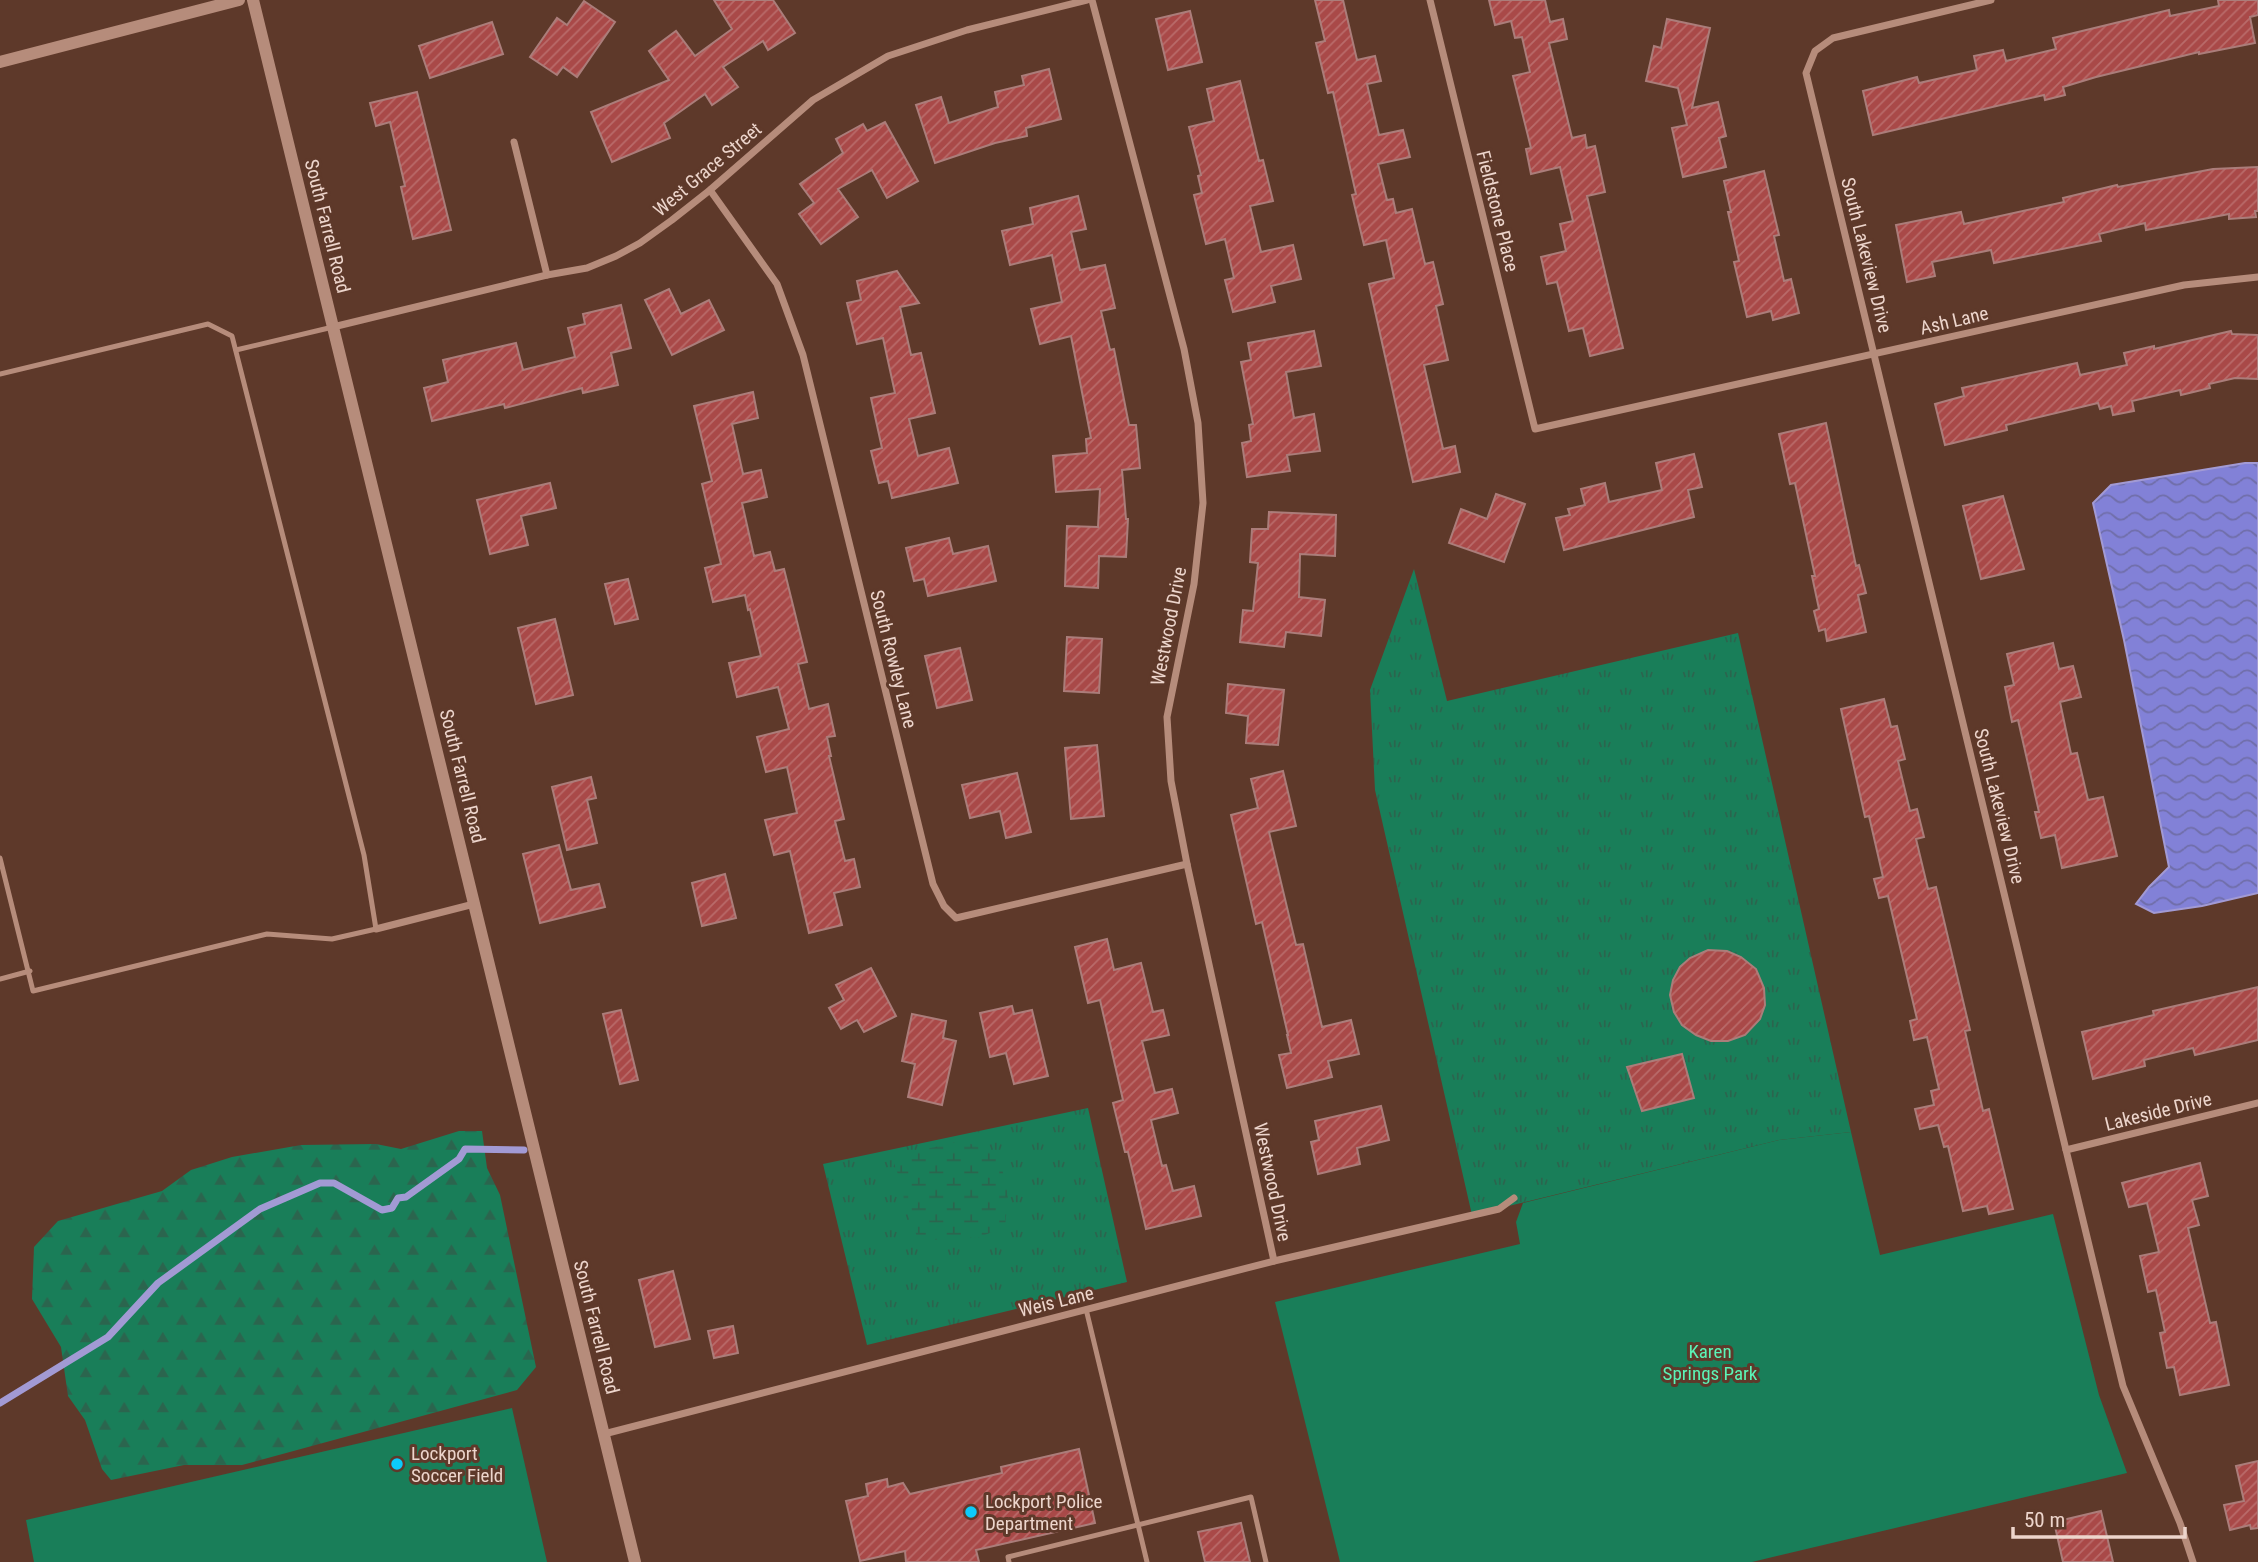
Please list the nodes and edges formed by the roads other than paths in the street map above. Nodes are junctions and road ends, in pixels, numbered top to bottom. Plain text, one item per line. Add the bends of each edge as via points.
1 (239, 0) edge
2 (253, 0) edge
3 (1089, 0) edge
4 (1430, 0) edge
5 (1991, 0) edge
6 (0, 62) edge
7 (514, 142) dead end
8 (710, 190) junction
9 (547, 275) junction
10 (2258, 276) edge
11 (333, 327) junction
12 (236, 350) junction
13 (1875, 354) junction
14 (0, 374) edge
15 (1535, 429) joint
16 (0, 858) edge
17 (1187, 864) junction
18 (474, 904) junction
19 (376, 929) junction
20 (30, 971) junction
21 (0, 979) edge
22 (2258, 1103) edge
23 (2066, 1150) junction
24 (1514, 1198) dead end
25 (1274, 1261) junction
26 (1086, 1309) junction
27 (604, 1434) junction
28 (1138, 1526) junction
29 (635, 1562) edge
30 (1009, 1562) edge
31 (1147, 1562) edge
32 (1266, 1562) edge
33 (2193, 1562) edge

1 - 6 street
2 - 11 street, South Farrell Road
3 - 8 street, West Grace Street via 967,30 888,56 813,100
3 - 17 street, Westwood Drive via 1184,349 1198,423 1203,503 1194,584 1167,717 1171,781
4 - 15 street, Fieldstone Place
5 - 13 street, South Lakeview Drive via 1833,38 1815,51 1806,73
7 - 9 street
8 - 9 street, West Grace Street via 616,256 587,268
8 - 17 street, South Rowley Lane via 777,284 803,355 933,884 944,906 956,918
9 - 11 street, West Grace Street
10 - 13 street, Ash Lane via 2183,285
11 - 12 lane
11 - 18 street, South Farrell Road
12 - 14 lane via 232,336 208,324
12 - 19 lane via 364,855
13 - 15 street, Ash Lane
13 - 23 street, South Lakeview Drive
16 - 20 lane
17 - 25 street, Westwood Drive
18 - 19 street
18 - 27 street, South Farrell Road
19 - 20 lane via 332,939 267,934 33,991
20 - 21 lane
22 - 23 street, Lakeside Drive
23 - 33 street, South Lakeview Drive via 2123,1387
24 - 25 street, Weis Lane via 1499,1209
25 - 26 street, Weis Lane
26 - 27 street, Weis Lane
26 - 28 lane
27 - 29 street, South Farrell Road
28 - 30 lane via 1008,1557
28 - 31 lane
28 - 32 lane via 1251,1497

